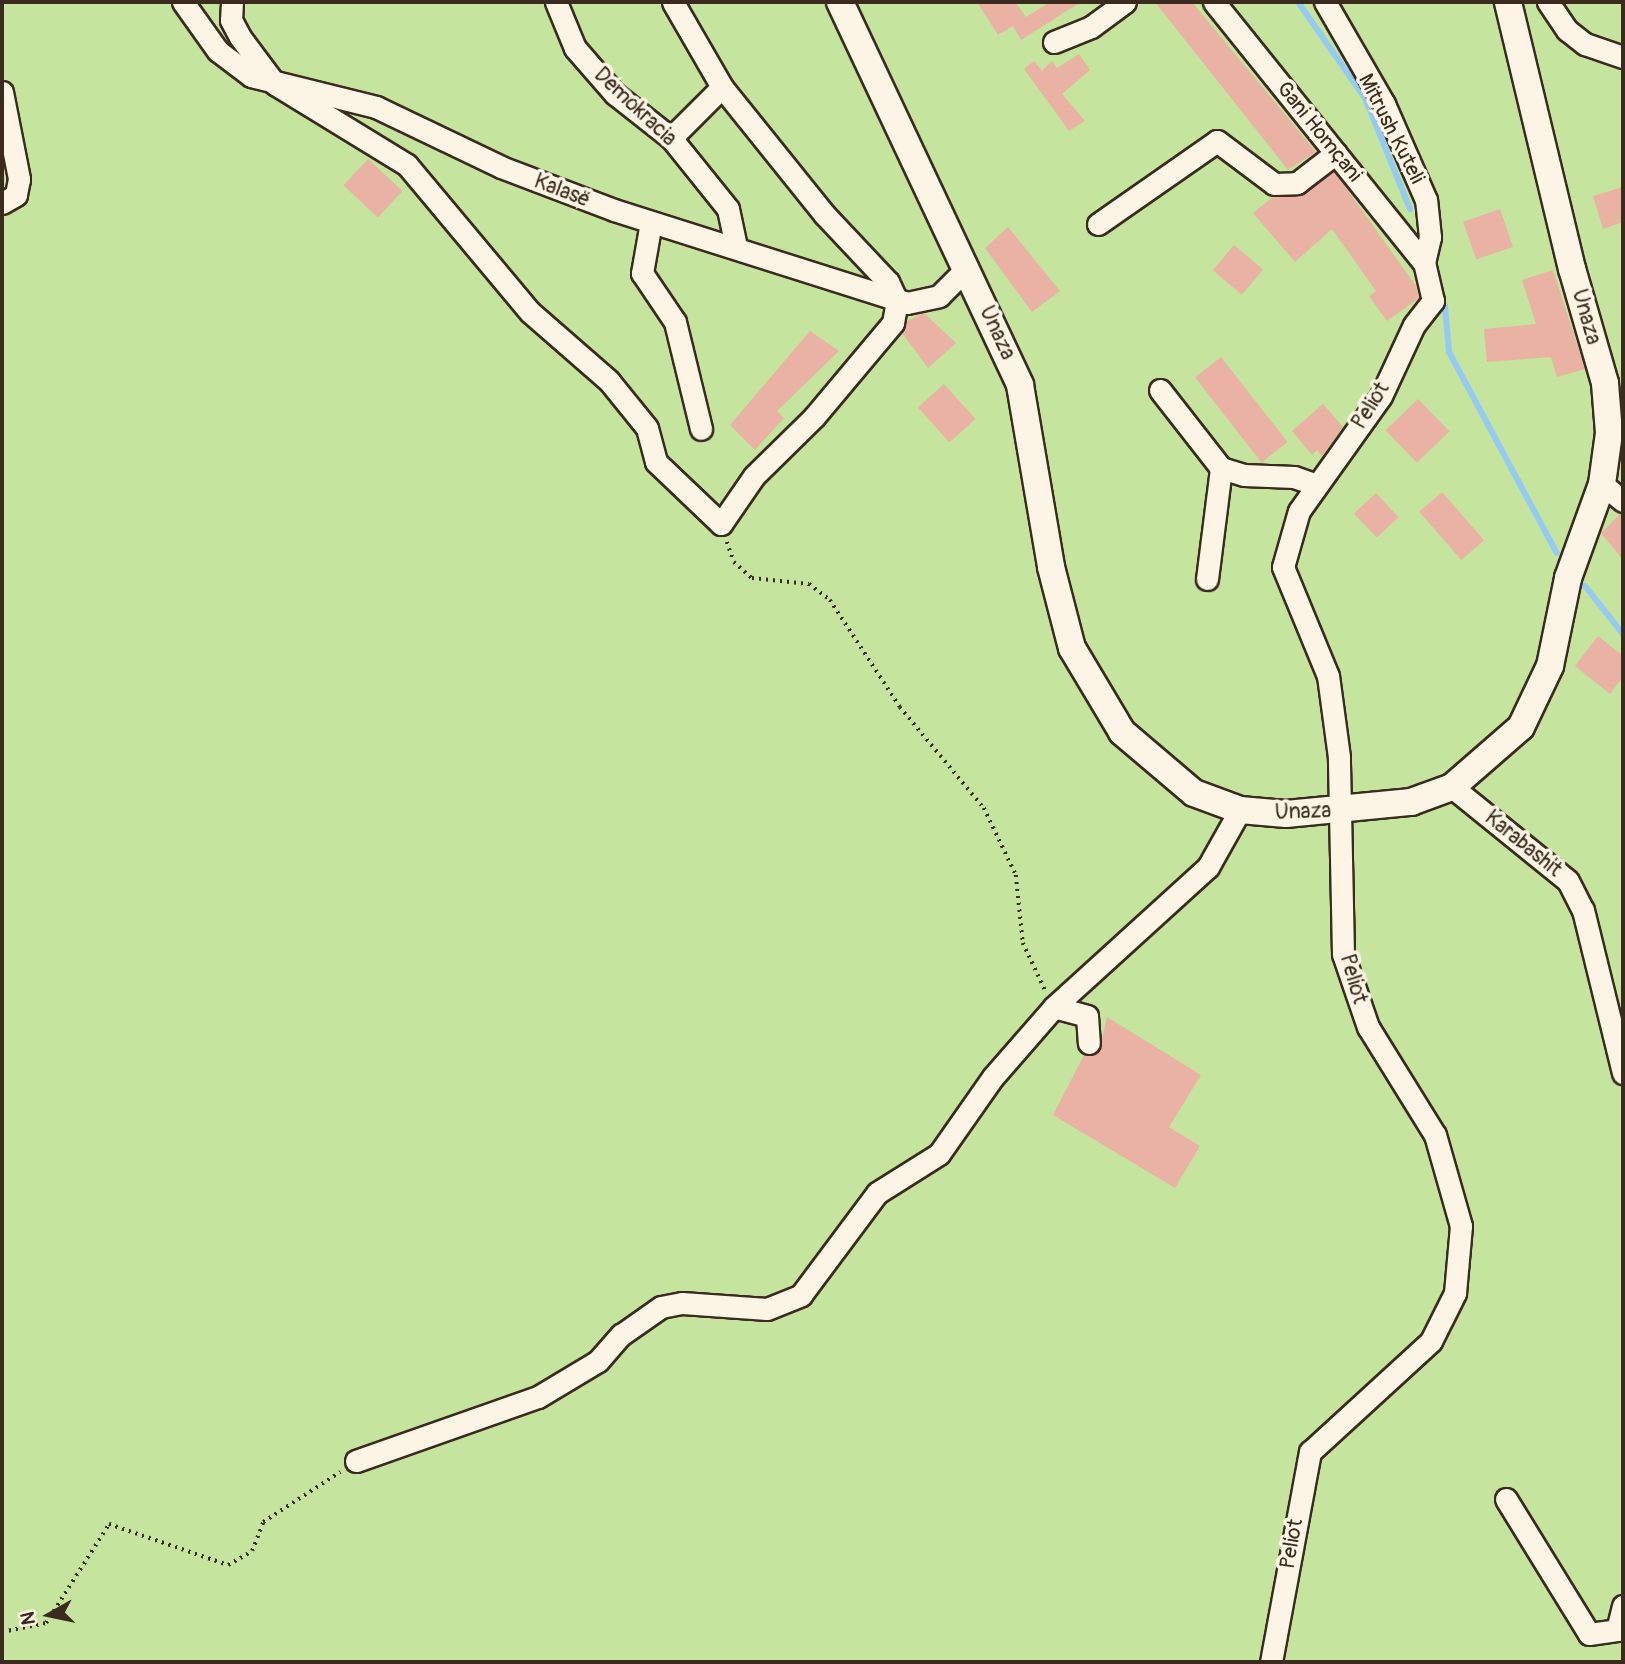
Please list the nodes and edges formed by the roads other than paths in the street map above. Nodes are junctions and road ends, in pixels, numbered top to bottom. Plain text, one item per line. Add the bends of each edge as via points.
1 (183, 2) edge
2 (232, 2) edge
3 (555, 2) edge
4 (673, 2) edge
5 (840, 2) edge
6 (1125, 2) edge
7 (1214, 2) edge
8 (1325, 2) edge
9 (1508, 2) edge
10 (1548, 2) edge
11 (1054, 41) dead end
12 (1623, 57) edge
13 (275, 84) junction
14 (722, 87) junction
15 (2, 92) edge
16 (671, 138) junction
17 (1336, 153) junction
18 (2, 203) edge
19 (651, 222) junction
20 (1098, 224) dead end
21 (736, 247) junction
22 (1424, 263) junction
23 (967, 268) junction
24 (898, 301) junction
25 (1160, 390) dead end
26 (701, 429) dead end
27 (1221, 468) junction
28 (1612, 483) edge
29 (1317, 485) junction
30 (1623, 502) edge
31 (1206, 579) dead end
32 (1452, 787) junction
33 (1240, 810) junction
34 (1339, 811) junction
35 (1054, 1007) junction
36 (1089, 1043) dead end
37 (1623, 1073) edge
38 (356, 1461) road end
39 (1506, 1499) dead end
40 (1623, 1606) edge
41 (1271, 1662) edge

1 - 13 street, Kalasë via 231,65
2 - 13 street via 231,20
3 - 16 street, Demokracia via 575,48 615,94
4 - 14 street
5 - 23 main road, Unaza
6 - 11 street via 1075,37
7 - 17 street, Gani Homçani
8 - 22 street, Mitrush Kuteli via 1384,104 1416,173 1429,220
9 - 28 main road, Unaza via 1572,269 1605,383
10 - 12 street via 1567,30 1584,44
13 - 19 street, Kalasë via 376,107 544,185
13 - 24 street via 407,165 530,312 608,381 647,428 656,463 699,510 721,524 754,476 814,417 893,323
14 - 16 street
14 - 24 street via 824,214 888,282
15 - 18 street via 19,179 16,195
16 - 21 street, Demokracia via 728,209
17 - 20 street via 1297,183 1274,184 1217,141
17 - 22 street, Gani Homçani
19 - 21 street, Kalasë
19 - 26 street via 642,273 675,323
21 - 24 street, Kalasë
22 - 29 street, Peliot via 1433,302 1414,325 1381,396
23 - 24 street, Kalasë via 939,296 925,302
23 - 33 main road, Unaza via 1020,385 1051,567 1072,648 1122,732 1194,793
25 - 27 street
27 - 29 street via 1244,475 1294,477
27 - 31 street
28 - 30 street
28 - 32 main road, Unaza via 1582,530 1539,692 1521,727 1490,759
29 - 34 street, Peliot via 1299,511 1283,567 1328,676 1339,757
32 - 34 main road, Unaza via 1411,802
32 - 37 street, Karabashit via 1568,881 1583,910
33 - 34 main road, Unaza
33 - 35 street via 1208,867
34 - 41 street, Peliot via 1343,954 1368,1027 1435,1135 1461,1226 1455,1293 1431,1341 1310,1452
35 - 36 street via 1087,1016
35 - 38 street via 993,1077 939,1154 877,1194 801,1295 757,1310 682,1303 662,1307 621,1335 598,1361 538,1397
39 - 40 street via 1590,1634 1617,1630

